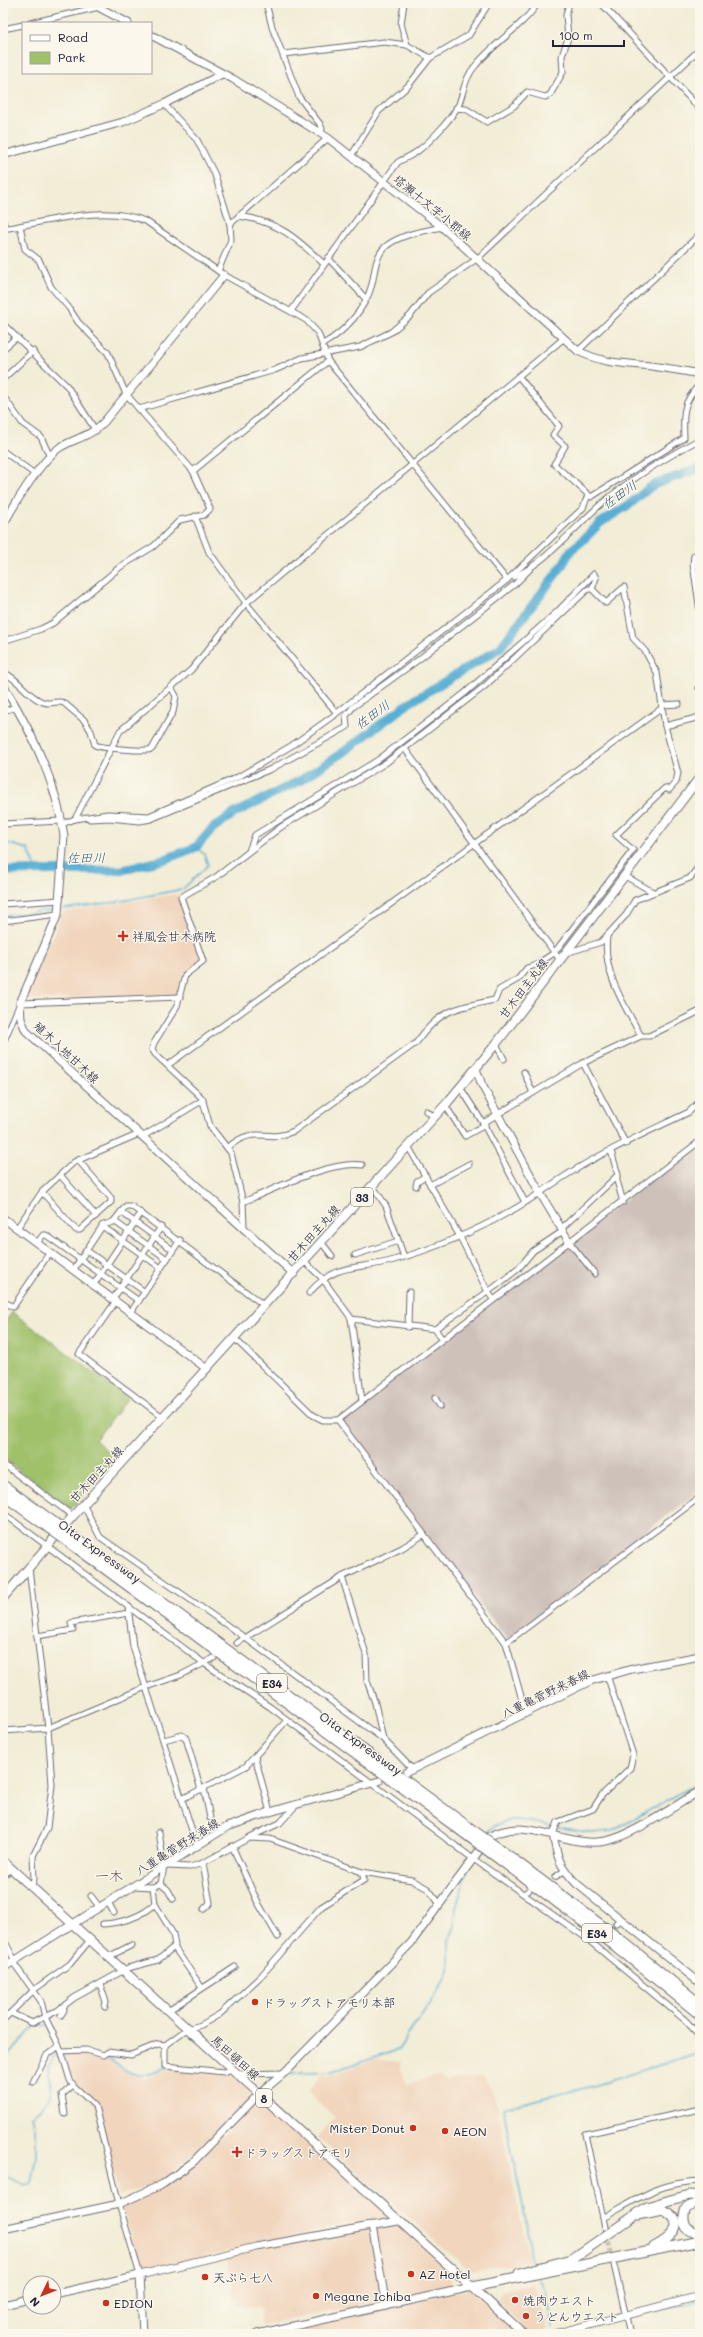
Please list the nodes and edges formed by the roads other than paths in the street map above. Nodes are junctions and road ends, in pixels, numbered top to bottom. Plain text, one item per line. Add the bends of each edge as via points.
1 (91, 3) edge
2 (272, 3) edge
3 (404, 3) edge
4 (489, 3) edge
5 (538, 3) edge
6 (569, 3) edge
7 (601, 3) edge
8 (266, 5) edge
9 (99, 7) junction
10 (34, 22) edge
11 (126, 22) edge
12 (22, 25) edge
13 (3, 29) edge
14 (152, 36) edge
15 (407, 44) junction
16 (700, 49) edge
17 (284, 54) junction
18 (430, 58) junction
19 (222, 74) junction
20 (670, 77) junction
21 (164, 104) junction
22 (456, 108) junction
23 (700, 109) edge
24 (320, 134) junction
25 (328, 138) junction
26 (3, 155) edge
27 (351, 156) junction
28 (383, 180) junction
29 (239, 216) junction
30 (3, 221) edge
31 (230, 224) junction
32 (20, 226) junction
33 (442, 227) junction
34 (4, 229) edge
35 (700, 234) edge
36 (328, 258) junction
37 (478, 258) junction
38 (324, 264) junction
39 (221, 273) junction
40 (366, 299) junction
41 (291, 311) junction
42 (3, 324) edge
43 (17, 337) junction
44 (563, 339) junction
45 (323, 344) junction
46 (3, 349) edge
47 (33, 351) junction
48 (578, 351) junction
49 (325, 352) junction
50 (328, 360) junction
51 (700, 374) edge
52 (519, 377) junction
53 (3, 379) edge
54 (700, 384) edge
55 (126, 394) junction
56 (3, 396) edge
57 (139, 409) junction
58 (96, 431) junction
59 (700, 439) edge
60 (3, 451) edge
61 (50, 457) junction
62 (412, 464) junction
63 (193, 471) junction
64 (36, 475) junction
65 (588, 495) junction
66 (195, 516) junction
67 (3, 525) edge
68 (700, 551) edge
69 (530, 569) junction
70 (507, 580) junction
71 (592, 589) junction
72 (246, 603) junction
73 (700, 611) edge
74 (3, 640) edge
75 (3, 673) edge
76 (3, 685) edge
77 (171, 687) junction
78 (679, 704) dead end
79 (17, 707) junction
80 (662, 707) junction
81 (3, 711) edge
82 (333, 716) junction
83 (346, 716) junction
84 (700, 717) edge
85 (665, 726) junction
86 (109, 749) junction
87 (405, 749) junction
88 (700, 777) edge
89 (78, 819) junction
90 (62, 823) junction
91 (3, 824) edge
92 (474, 844) junction
93 (248, 852) junction
94 (700, 865) edge
95 (625, 876) junction
96 (653, 892) junction
97 (60, 897) junction
98 (3, 904) edge
99 (58, 914) junction
100 (3, 921) edge
101 (607, 937) junction
102 (554, 953) junction
103 (566, 953) junction
104 (560, 960) junction
105 (180, 997) junction
106 (20, 1003) junction
107 (700, 1011) edge
108 (641, 1036) junction
109 (3, 1043) edge
110 (496, 1044) junction
111 (504, 1060) dead end
112 (584, 1063) junction
113 (168, 1066) junction
114 (476, 1069) junction
115 (524, 1072) dead end
116 (460, 1088) junction
117 (533, 1093) junction
118 (203, 1100) junction
119 (700, 1101) edge
120 (445, 1105) junction
121 (426, 1111) dead end
122 (499, 1114) junction
123 (435, 1117) junction
124 (484, 1124) junction
125 (141, 1135) junction
126 (700, 1141) edge
127 (626, 1144) junction
128 (408, 1146) junction
129 (227, 1148) junction
130 (611, 1151) junction
131 (78, 1160) junction
132 (468, 1164) dead end
133 (362, 1165) dead end
134 (60, 1175) junction
135 (426, 1176) junction
136 (616, 1177) junction
137 (372, 1185) junction
138 (430, 1185) junction
139 (416, 1186) dead end
140 (42, 1192) junction
141 (540, 1193) junction
142 (243, 1202) junction
143 (525, 1202) junction
144 (622, 1202) junction
145 (121, 1212) junction
146 (141, 1213) junction
147 (96, 1216) junction
148 (3, 1218) edge
149 (114, 1221) junction
150 (135, 1223) junction
151 (102, 1226) junction
152 (161, 1227) junction
153 (244, 1227) junction
154 (17, 1228) junction
155 (562, 1230) junction
156 (129, 1231) junction
157 (459, 1235) junction
158 (155, 1237) junction
159 (180, 1240) junction
160 (123, 1241) junction
161 (398, 1241) junction
162 (37, 1243) junction
163 (322, 1243) junction
164 (570, 1243) junction
165 (149, 1246) junction
166 (86, 1250) junction
167 (173, 1250) junction
168 (50, 1252) junction
169 (142, 1255) junction
170 (355, 1255) dead end
171 (332, 1256) dead end
172 (404, 1257) junction
173 (80, 1259) junction
174 (167, 1259) junction
175 (305, 1262) junction
176 (106, 1265) junction
177 (161, 1268) junction
178 (74, 1269) junction
179 (101, 1274) junction
180 (294, 1274) junction
181 (595, 1274) dead end
182 (322, 1278) junction
183 (126, 1279) junction
184 (94, 1284) junction
185 (496, 1286) junction
186 (120, 1288) junction
187 (144, 1292) junction
188 (410, 1292) dead end
189 (488, 1292) junction
190 (309, 1293) dead end
191 (501, 1293) junction
192 (493, 1299) junction
193 (115, 1300) junction
194 (3, 1301) edge
195 (139, 1301) junction
196 (265, 1306) junction
197 (467, 1307) junction
198 (131, 1312) junction
199 (473, 1315) junction
200 (351, 1319) junction
201 (408, 1327) junction
202 (435, 1329) junction
203 (235, 1339) junction
204 (442, 1339) junction
205 (207, 1369) junction
206 (435, 1398) dead end
207 (362, 1401) junction
208 (440, 1406) dead end
209 (164, 1418) junction
210 (338, 1420) junction
211 (3, 1464) edge
212 (3, 1485) edge
213 (3, 1495) edge
214 (699, 1499) edge
215 (84, 1506) junction
216 (3, 1513) edge
217 (73, 1516) junction
218 (52, 1526) junction
219 (423, 1535) junction
220 (48, 1547) junction
221 (29, 1568) junction
222 (342, 1577) junction
223 (3, 1598) edge
224 (128, 1606) junction
225 (129, 1613) junction
226 (37, 1636) junction
227 (244, 1637) junction
228 (236, 1643) dead end
229 (506, 1643) junction
230 (700, 1656) edge
231 (214, 1658) dead end
232 (206, 1664) junction
233 (608, 1675) junction
234 (146, 1687) junction
235 (526, 1714) junction
236 (287, 1720) junction
237 (48, 1728) junction
238 (3, 1731) edge
239 (383, 1739) junction
240 (164, 1740) junction
241 (255, 1757) junction
242 (410, 1771) joint
243 (380, 1781) dead end
244 (372, 1783) junction
245 (203, 1789) junction
246 (700, 1791) edge
247 (182, 1799) junction
248 (297, 1804) junction
249 (270, 1812) junction
250 (210, 1818) dead end
251 (159, 1832) dead end
252 (553, 1834) junction
253 (249, 1838) junction
254 (197, 1846) junction
255 (232, 1846) junction
256 (495, 1851) junction
257 (472, 1858) junction
258 (3, 1861) edge
259 (203, 1863) junction
260 (164, 1866) junction
261 (12, 1869) junction
262 (564, 1871) junction
263 (362, 1872) junction
264 (3, 1875) edge
265 (555, 1877) dead end
266 (161, 1884) junction
267 (133, 1886) junction
268 (31, 1887) junction
269 (153, 1887) junction
270 (529, 1890) dead end
271 (524, 1894) junction
272 (91, 1896) dead end
273 (173, 1899) dead end
274 (108, 1902) junction
275 (155, 1904) junction
276 (440, 1904) junction
277 (100, 1908) junction
278 (204, 1909) dead end
279 (114, 1913) dead end
280 (103, 1924) dead end
281 (74, 1925) junction
282 (592, 1935) tunnel mouth
283 (278, 1937) dead end
284 (3, 1938) edge
285 (586, 1938) junction
286 (90, 1940) junction
287 (132, 1945) dead end
288 (174, 1947) junction
289 (108, 1957) junction
290 (15, 1963) junction
291 (235, 1967) dead end
292 (3, 1968) edge
293 (123, 1971) junction
294 (652, 1975) junction
295 (700, 1982) edge
296 (100, 1984) junction
297 (202, 1988) junction
298 (34, 1989) junction
299 (700, 2004) edge
300 (63, 2006) junction
301 (105, 2007) dead end
302 (168, 2012) junction
303 (11, 2013) junction
304 (61, 2015) dead end
305 (700, 2015) edge
306 (46, 2017) junction
307 (3, 2020) edge
308 (700, 2020) edge
309 (188, 2029) junction
310 (700, 2036) edge
311 (165, 2045) junction
312 (59, 2046) junction
313 (62, 2053) junction
314 (235, 2072) junction
315 (284, 2073) junction
316 (34, 2082) dead end
317 (73, 2085) junction
318 (259, 2094) junction
319 (700, 2108) edge
320 (65, 2114) dead end
321 (700, 2181) edge
322 (700, 2196) edge
323 (700, 2202) edge
324 (119, 2204) junction
325 (633, 2216) junction
326 (603, 2218) junction
327 (398, 2221) junction
328 (372, 2225) junction
329 (605, 2227) tunnel mouth
330 (3, 2229) edge
331 (700, 2234) edge
332 (700, 2241) edge
333 (644, 2252) junction
334 (614, 2265) tunnel mouth
335 (140, 2275) junction
336 (472, 2287) junction
337 (62, 2292) edge
338 (700, 2296) edge
339 (22, 2301) edge
340 (3, 2305) edge
341 (386, 2306) junction
342 (626, 2314) junction
343 (143, 2334) edge
344 (257, 2334) edge
345 (524, 2334) edge
346 (554, 2334) edge
347 (630, 2334) edge

1 - 9 street
2 - 8 street
3 - 15 street via 401,24
4 - 18 street via 469,35
5 - 22 street via 526,18 488,51 474,67 464,83
6 - 22 street via 566,15 568,38 562,56 563,72 550,95 545,97 527,92 514,106 487,122 466,109
7 - 20 street
8 - 17 street
9 - 10 street
9 - 11 street
12 - 13 street
14 - 19 street, 塔瀬十文字小郡線
15 - 17 street via 384,42
15 - 18 street
16 - 20 street
17 - 24 street via 299,97 321,126
18 - 27 street via 408,86 379,111
19 - 21 street
19 - 24 street, 塔瀬十文字小郡線
20 - 23 street
20 - 37 street
21 - 26 street via 123,122
21 - 31 street via 197,140 215,175
22 - 28 street via 426,143 398,162
24 - 25 street, 塔瀬十文字小郡線
25 - 27 street, 塔瀬十文字小郡線
25 - 29 street
27 - 28 street, 塔瀬十文字小郡線
28 - 33 street, 塔瀬十文字小郡線
28 - 36 street
29 - 31 street
29 - 38 street via 260,219 277,226 299,241
30 - 34 street
31 - 39 street via 230,245
32 - 34 street
32 - 39 street via 90,214 125,214 147,222
32 - 55 street via 25,250 39,260 51,287 78,322 108,353
33 - 37 street, 塔瀬十文字小郡線
33 - 40 street via 418,232 386,247 377,260
35 - 48 street
36 - 38 street
36 - 40 street
37 - 44 street, 塔瀬十文字小郡線
37 - 49 street via 428,293 410,316 391,332 360,347
38 - 41 street
39 - 41 street
39 - 55 street
40 - 45 street via 339,333
41 - 45 street via 314,327
42 - 43 street
43 - 46 street
43 - 47 street
44 - 48 street, 塔瀬十文字小郡線
44 - 52 street
45 - 49 street
47 - 53 street
47 - 58 street via 67,386
48 - 51 street, 塔瀬十文字小郡線 via 597,360
49 - 50 street
49 - 57 street via 302,358 275,370
50 - 62 street
50 - 63 street
52 - 62 street
52 - 65 street via 558,426 553,435 565,446 555,466
54 - 65 street via 688,396 683,421 684,438 595,497
55 - 57 street
55 - 58 street
56 - 61 street via 23,424 41,436
57 - 63 street
58 - 61 street via 60,448
59 - 69 street via 628,484
60 - 64 street
61 - 64 street
62 - 70 street
62 - 72 street
63 - 66 street via 210,509 204,515
64 - 67 street
65 - 70 street via 583,508
66 - 72 street via 209,552
66 - 74 street via 180,520 154,546 120,568 53,623
68 - 73 street via 694,556 693,564
69 - 70 street
69 - 83 street via 515,584 353,707
70 - 82 street
71 - 80 street via 606,603 625,588 633,638 657,673
71 - 87 street via 588,589 485,686
71 - 93 street via 596,578 594,574 557,612 466,693 378,760 255,835
72 - 77 street via 198,663
72 - 82 street via 336,712
75 - 86 street via 14,678 24,690 43,702 64,703 84,720 95,745
76 - 79 street, 殖木入地甘木線
77 - 86 street via 124,726
77 - 86 street via 176,696 173,712 152,750
78 - 80 street
79 - 81 street
79 - 90 street, 殖木入地甘木線 via 44,764
80 - 85 street
80 - 92 street
82 - 83 street
82 - 89 street via 291,746 238,777 149,816 108,814
83 - 89 street via 347,725 344,729 295,757 226,789 151,819
84 - 85 street
85 - 102 street via 678,773 676,782 669,790 664,788 616,835 633,850
86 - 89 street
87 - 92 street
87 - 93 street via 361,780 281,827
88 - 95 main road, 甘木田主丸線 / 33
89 - 90 street
90 - 91 street
90 - 97 street, 殖木入地甘木線 via 64,843
92 - 102 street
92 - 113 street
93 - 105 street via 216,877 181,896 204,959 184,975
94 - 96 street via 690,878
95 - 96 street
95 - 103 main road, 甘木田主丸線 / 33
96 - 101 street via 635,900
97 - 98 street
97 - 99 street, 殖木入地甘木線
99 - 100 street
99 - 106 street, 殖木入地甘木線
101 - 103 street via 594,945
101 - 108 street via 606,947 612,977
102 - 104 street
102 - 129 street via 536,965 526,968 518,979 499,990 495,1000 451,1009 424,1030 416,1043 294,1131 277,1137 248,1135 239,1138
103 - 104 main road, 甘木田主丸線 / 33
104 - 110 main road, 甘木田主丸線 / 33
105 - 106 street
105 - 113 street via 152,1046 155,1054
106 - 109 street
106 - 125 street, 殖木入地甘木線 via 21,1020 26,1031
107 - 108 street via 649,1036
108 - 112 street
110 - 111 street
110 - 114 main road, 甘木田主丸線 / 33
112 - 117 street
112 - 127 street
113 - 118 street
114 - 116 main road, 甘木田主丸線 / 33
114 - 122 street
115 - 117 street
116 - 120 main road, 甘木田主丸線 / 33
116 - 124 street
117 - 122 street
118 - 125 street
118 - 129 street via 210,1126
119 - 127 street via 689,1112
120 - 123 main road, 甘木田主丸線 / 33
120 - 124 street via 465,1136
121 - 123 street
122 - 124 street
122 - 141 street
123 - 128 main road, 甘木田主丸線 / 33
124 - 143 street
125 - 131 street
125 - 153 street, 殖木入地甘木線
126 - 144 street
127 - 130 street
128 - 135 street
128 - 137 main road, 甘木田主丸線 / 33
129 - 142 street via 231,1153
130 - 136 street via 618,1175
130 - 141 street via 578,1168
131 - 134 street
131 - 147 street via 111,1198 111,1202
132 - 138 street
133 - 142 street via 332,1167
134 - 140 street
134 - 147 street
135 - 138 street
135 - 139 street via 417,1181
136 - 144 street
136 - 155 street
137 - 161 street via 386,1206
137 - 163 main road, 甘木田主丸線 / 33
138 - 157 street
140 - 147 street via 76,1230 80,1230
140 - 154 street
141 - 143 street
141 - 155 street
142 - 153 street
143 - 157 street via 502,1216
144 - 164 street
145 - 146 street via 128,1206
145 - 149 street
145 - 150 street
146 - 150 street
146 - 152 street
148 - 154 street
149 - 151 street
149 - 156 street
150 - 156 street
150 - 158 street
151 - 160 street
151 - 166 street
152 - 158 street
152 - 159 street
153 - 180 street, 殖木入地甘木線
154 - 162 street
155 - 164 street
155 - 185 street via 533,1250 518,1269
156 - 160 street
156 - 165 street
157 - 172 street
157 - 189 street
158 - 165 street
158 - 167 street
159 - 167 street
159 - 196 street
160 - 169 street
160 - 176 street
161 - 170 street
161 - 172 street
162 - 168 street
162 - 173 street via 42,1235 46,1234
163 - 171 street
163 - 175 main road, 甘木田主丸線 / 33
164 - 181 street
164 - 191 street
165 - 169 street
165 - 174 street
166 - 173 street
166 - 176 street
167 - 174 street
168 - 178 street
168 - 194 street via 13,1308
169 - 177 street
169 - 183 street
172 - 182 street via 378,1264 354,1266
173 - 178 street
173 - 179 street
174 - 177 street
175 - 180 main road, 甘木田主丸線 / 33
175 - 182 street
176 - 179 street
176 - 183 street
177 - 187 street
178 - 184 street
179 - 184 street
179 - 186 street
180 - 196 main road, 甘木田主丸線 / 33
182 - 190 street
182 - 200 street
183 - 186 street
183 - 187 street
184 - 193 street
185 - 189 street
185 - 191 street
186 - 193 street
186 - 195 street
187 - 195 street
188 - 201 street
189 - 192 street
189 - 197 street
191 - 192 street
192 - 199 street
193 - 198 street
193 - 209 street via 79,1354
195 - 198 street
196 - 203 main road, 甘木田主丸線 / 33
197 - 199 street
197 - 202 street
198 - 205 street
199 - 204 street
200 - 201 street
200 - 207 street
201 - 202 street
202 - 204 street
203 - 205 main road, 甘木田主丸線 / 33
203 - 210 street via 313,1415 323,1420
204 - 207 street
205 - 209 main road, 甘木田主丸線 / 33
206 - 208 street
207 - 210 street
209 - 215 main road, 甘木田主丸線 / 33
210 - 219 street
211 - 217 street
212 - 218 highway, Oita Expressway / E34
213 - 218 highway, Oita Expressway / E34
214 - 229 street
215 - 217 main road, 甘木田主丸線 / 33
215 - 227 street via 100,1537
216 - 220 street
217 - 220 main road, 甘木田主丸線 / 33
218 - 256 highway, Oita Expressway / E34, bridge
219 - 222 street
219 - 229 street
220 - 221 main road, 甘木田主丸線 / 33
220 - 224 street
221 - 223 main road, 甘木田主丸線 / 33
221 - 226 street
222 - 227 street
222 - 239 street via 366,1654 366,1681 375,1703
224 - 225 street
224 - 232 street
225 - 226 street via 71,1623 73,1630
225 - 234 street via 133,1647
226 - 237 street
227 - 228 street
227 - 239 street
229 - 235 street
230 - 233 street, 八重亀菅野来春線
231 - 232 street
232 - 234 street
232 - 236 street
233 - 235 street, 八重亀菅野来春線 via 590,1681
233 - 252 street via 633,1755 632,1764 593,1809 558,1822
234 - 237 street
234 - 240 street
235 - 242 street, 八重亀菅野来春線
236 - 241 street
236 - 244 street
237 - 238 street
237 - 268 street via 52,1785 47,1828 33,1856 34,1879
239 - 242 street
240 - 245 street via 182,1735 186,1738
240 - 247 street
241 - 245 street via 246,1766
241 - 249 street
243 - 244 street, 八重亀菅野来春線
244 - 248 street, 八重亀菅野来春線
244 - 257 street
245 - 247 street
245 - 250 street
246 - 252 street via 621,1836 605,1841 586,1842
247 - 254 street
248 - 249 street, 八重亀菅野来春線
248 - 253 street via 280,1823
249 - 254 street, 八重亀菅野来春線 via 227,1827
251 - 260 street
252 - 257 street via 515,1827 502,1829 490,1836
252 - 262 street via 556,1855
253 - 255 street
253 - 263 street via 270,1839
254 - 260 street, 八重亀菅野来春線
255 - 259 street
255 - 283 street via 257,1901
256 - 294 highway, Oita Expressway / E34
256 - 299 highway, Oita Expressway / E34 via 620,1939
257 - 271 street
257 - 276 street
258 - 261 main road, 馬田頓田線 / 8
259 - 260 street via 190,1867
259 - 278 street via 210,1903
260 - 266 street
260 - 267 street, 八重亀菅野来春線
261 - 264 street
261 - 268 main road, 馬田頓田線 / 8
262 - 265 street
262 - 295 street via 618,1921
263 - 276 street via 412,1880 428,1888
263 - 309 street via 364,1880 321,1906 262,1976 220,2014 202,2025
266 - 269 street
266 - 273 street
267 - 269 street
267 - 274 street, 八重亀菅野来春線
268 - 281 main road, 馬田頓田線 / 8
269 - 275 street
270 - 271 street
271 - 285 street
272 - 277 street
274 - 277 street, 八重亀菅野来春線
274 - 279 street
275 - 280 street via 147,1911 125,1920
275 - 288 street via 173,1934 176,1943
276 - 315 street via 411,1943
277 - 281 street, 八重亀菅野来春線
281 - 286 main road, 馬田頓田線 / 8
281 - 290 street, 八重亀菅野来春線
282 - 285 street
284 - 290 street
285 - 310 street via 680,2016
286 - 289 main road, 馬田頓田線 / 8
286 - 298 street via 70,1964
287 - 289 street
288 - 293 street via 158,1960
288 - 297 street
289 - 293 main road, 馬田頓田線 / 8
290 - 292 street, 八重亀菅野来春線
290 - 298 street
291 - 297 street
293 - 296 street
293 - 302 main road, 馬田頓田線 / 8
294 - 305 highway, Oita Expressway / E34
294 - 308 highway
296 - 300 street
296 - 301 street via 106,2002
297 - 302 street
298 - 303 street
298 - 306 street
300 - 304 street
300 - 306 street
302 - 309 main road, 馬田頓田線 / 8
303 - 306 street via 32,2023
303 - 307 street
306 - 312 street
309 - 311 street
309 - 314 main road, 馬田頓田線 / 8
311 - 313 street via 158,2044 131,2055 108,2052 104,2055 86,2050
311 - 314 street via 165,2066
312 - 313 street
312 - 316 street via 47,2055
313 - 317 street
314 - 315 street
314 - 318 main road, 馬田頓田線 / 8
315 - 318 street
317 - 320 street via 62,2095
317 - 324 street via 95,2106
318 - 324 street via 193,2162 179,2173 149,2192
318 - 327 main road, 馬田頓田線 / 8
319 - 326 street via 585,2134
321 - 326 street via 656,2188
322 - 325 highway via 690,2195 669,2200 647,2207
323 - 331 highway via 686,2208 683,2222 686,2229 693,2234
324 - 330 street
324 - 335 street
325 - 333 highway via 663,2210 674,2219 676,2227 669,2240
325 - 336 highway via 572,2260 484,2280
326 - 329 street
327 - 328 street
327 - 336 main road, 馬田頓田線 / 8
328 - 335 street via 256,2247
328 - 341 street
332 - 333 highway
333 - 336 highway
334 - 342 street
335 - 337 street
335 - 343 street
336 - 341 street
336 - 345 main road, 馬田頓田線 / 8
338 - 342 street
339 - 340 street
341 - 344 street
342 - 346 street
342 - 347 street

